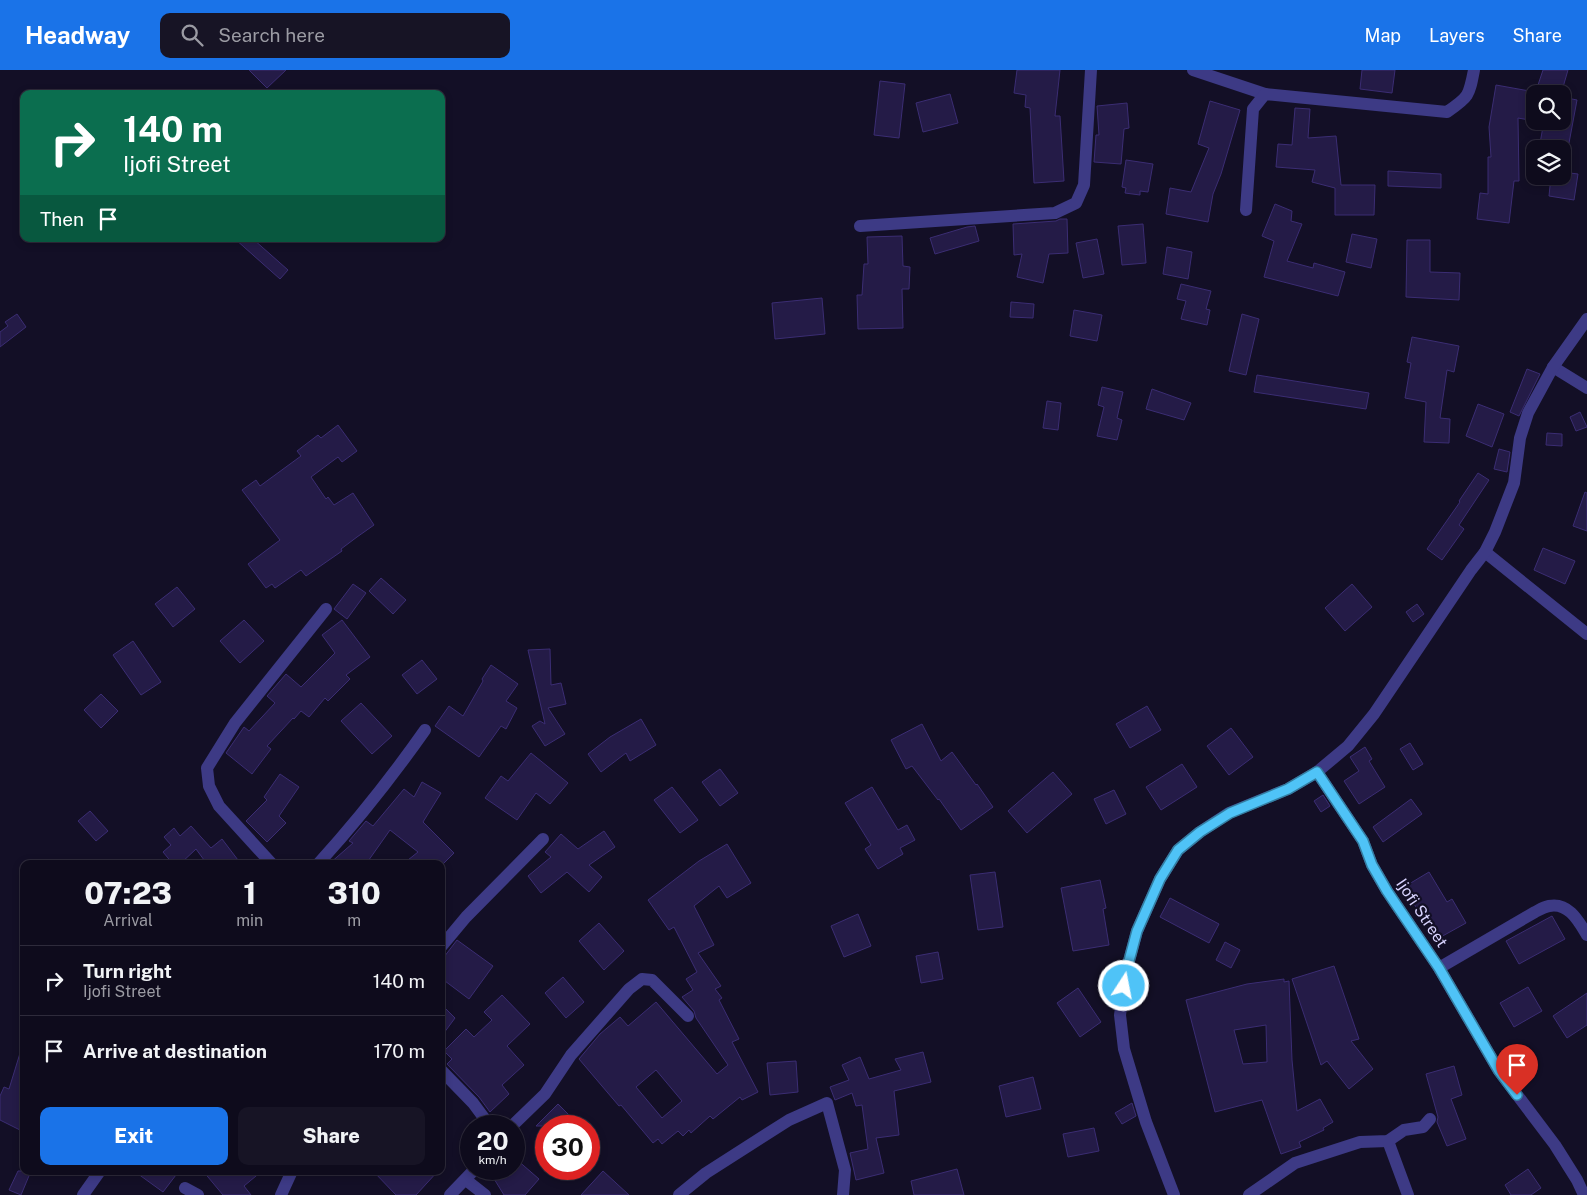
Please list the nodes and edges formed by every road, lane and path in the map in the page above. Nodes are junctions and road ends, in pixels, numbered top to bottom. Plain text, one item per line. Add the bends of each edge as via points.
1 (1091, 70) edge
2 (1193, 70) edge
3 (1474, 70) edge
4 (1265, 94) junction
5 (1246, 210) dead end
6 (860, 226) dead end
7 (1587, 319) edge
8 (1553, 367) junction
9 (1587, 388) edge
10 (1485, 552) junction
11 (326, 609) dead end
12 (1587, 634) edge
13 (425, 730) dead end
14 (1317, 772) junction
15 (542, 839) dead end
16 (268, 860) edge
17 (322, 860) edge
18 (1587, 935) edge
19 (445, 942) edge
20 (1439, 968) junction
21 (688, 1016) dead end
22 (445, 1074) edge
23 (482, 1115) edge
24 (523, 1115) edge
25 (1430, 1120) dead end
26 (1388, 1141) junction
27 (97, 1175) edge
28 (290, 1175) edge
29 (466, 1180) joint
30 (185, 1188) dead end
31 (83, 1195) edge
32 (198, 1195) edge
33 (281, 1195) edge
34 (450, 1195) edge
35 (485, 1195) edge
36 (679, 1195) edge
37 (843, 1195) edge
38 (1174, 1195) edge
39 (1249, 1195) edge
40 (1408, 1195) edge
41 (1584, 1195) edge

1 - 6 street via 1084,185 1076,203 1055,213
2 - 4 street
3 - 4 street via 1470,90 1463,101 1447,112
4 - 5 street via 1253,109
7 - 8 street
8 - 9 street
8 - 10 street via 1528,413 1520,438 1514,483
10 - 12 street
10 - 14 street via 1374,714 1348,746
11 - 16 street via 235,723 207,768 209,786 219,806
13 - 17 street via 350,830
14 - 20 street, Ijofi Street via 1363,841 1387,891
14 - 38 street via 1288,789 1230,813 1178,850 1160,879 1137,931 1126,972 1120,1015 1124,1049 1146,1122
15 - 19 street
18 - 20 street via 1566,908 1551,905
20 - 41 street, Ijofi Street via 1499,1071 1555,1145
21 - 24 street via 652,980 642,979 629,989 584,1040 544,1094
22 - 23 street
25 - 26 street via 1423,1127 1404,1130
26 - 39 street via 1360,1142 1295,1163
26 - 40 street
27 - 31 street
28 - 33 street
29 - 34 street
29 - 35 street
30 - 32 street
36 - 37 street via 706,1173 789,1120 826,1102 845,1170

